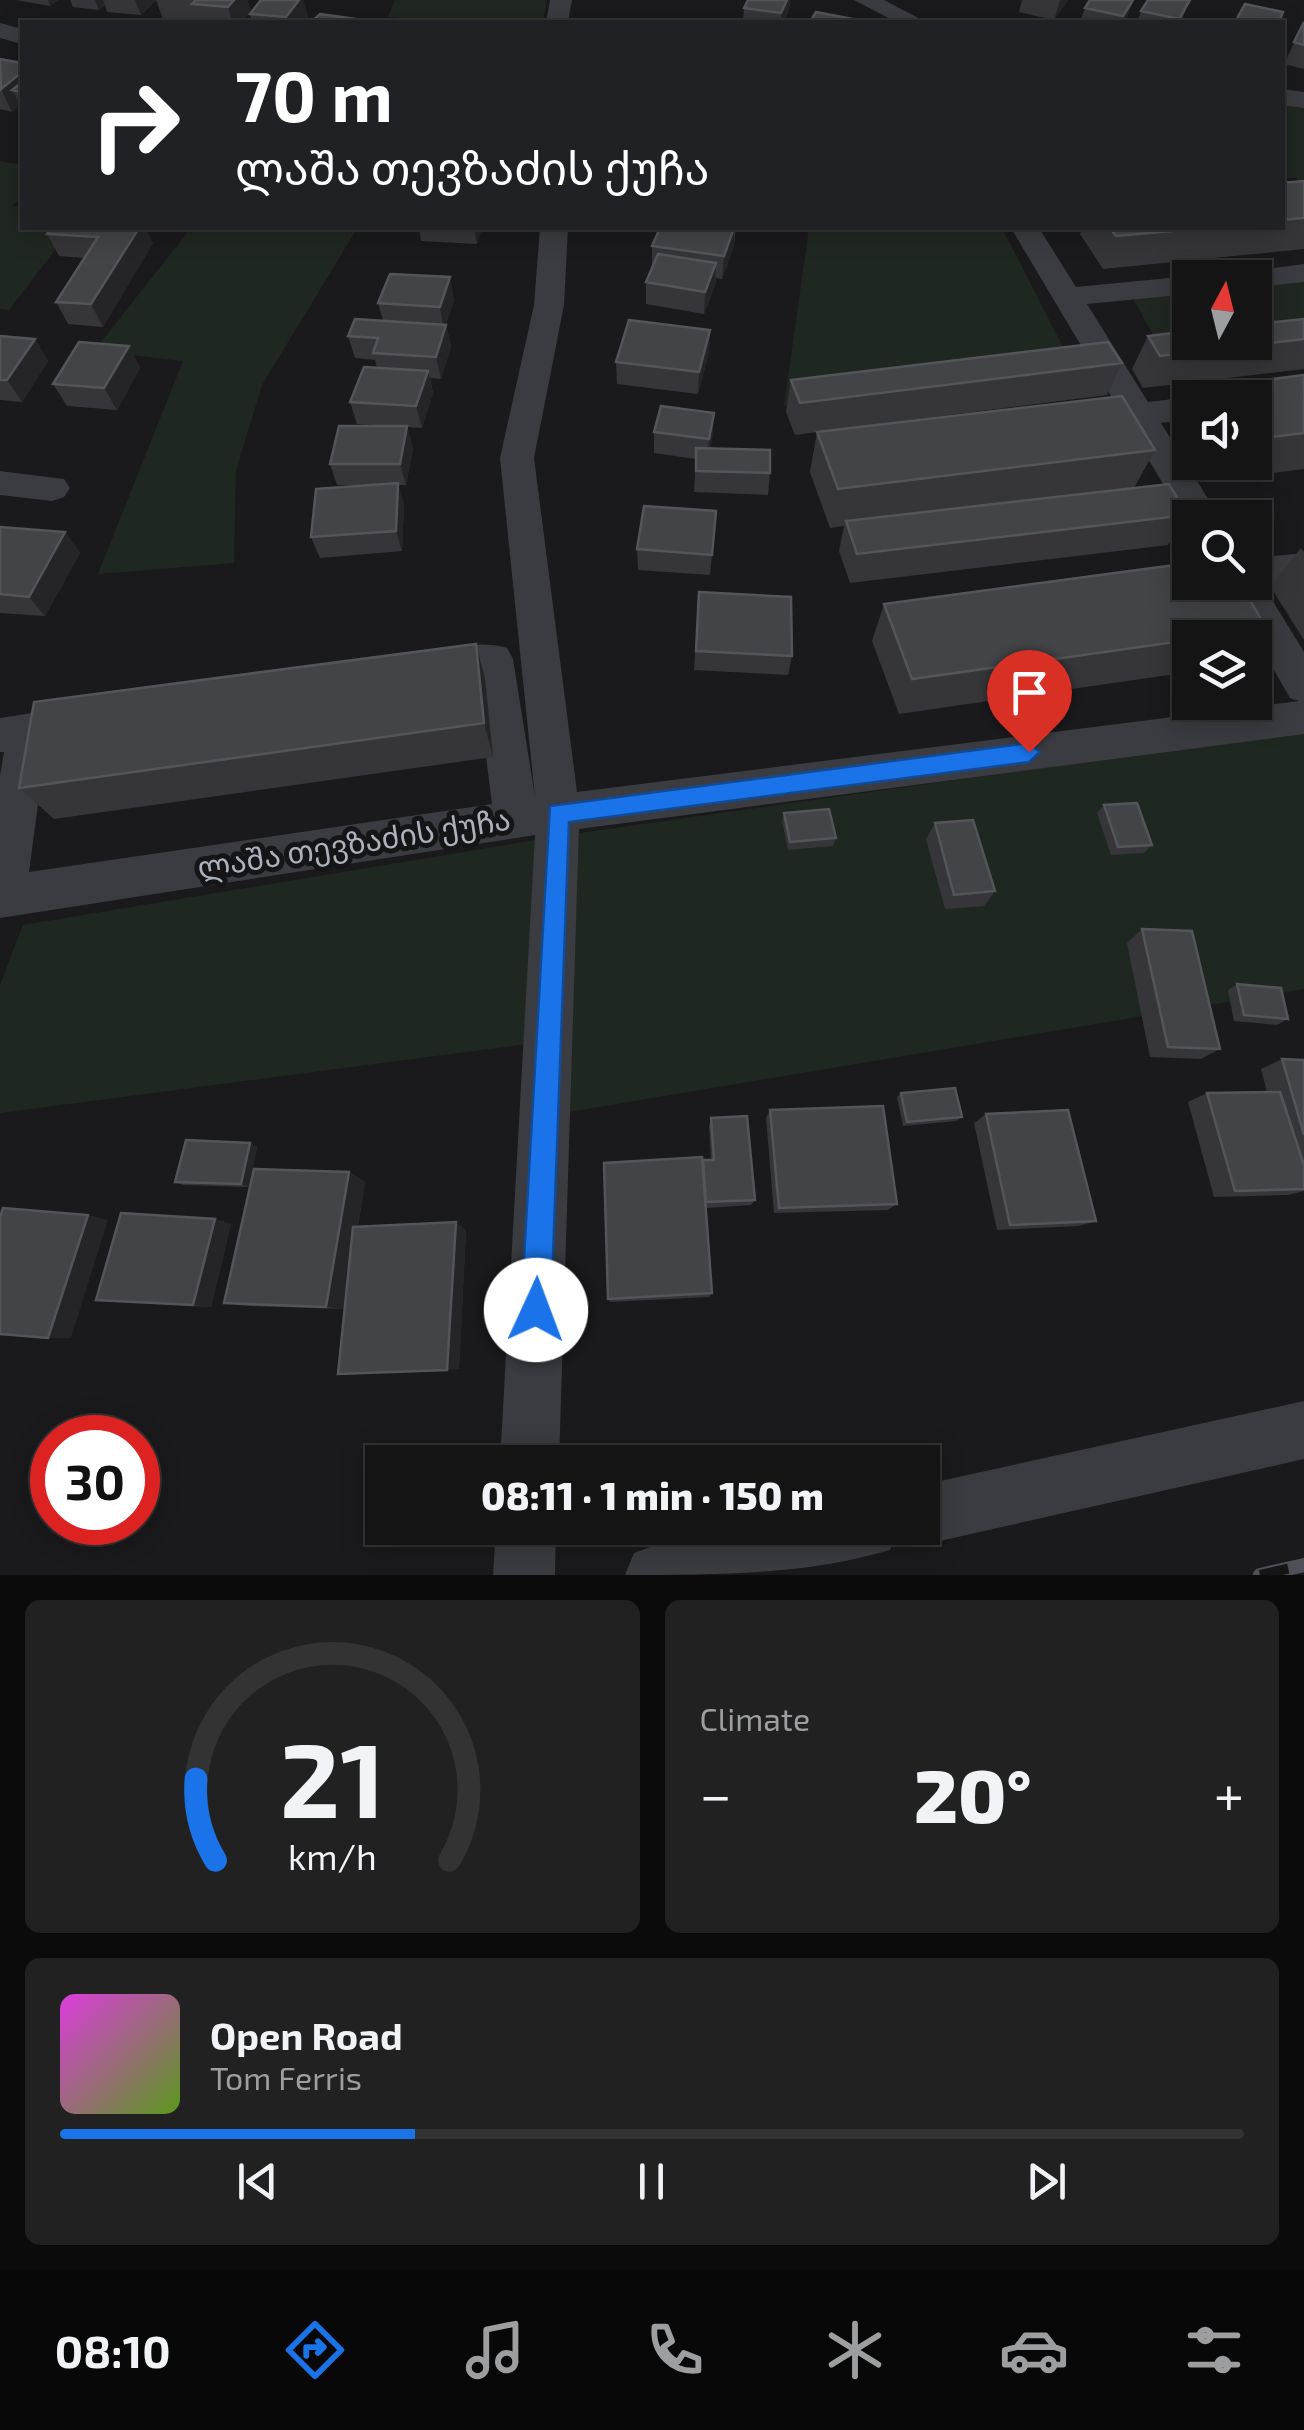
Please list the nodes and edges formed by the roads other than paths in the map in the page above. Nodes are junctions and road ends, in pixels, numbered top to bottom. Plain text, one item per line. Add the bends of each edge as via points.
1 (864, 0) edge
2 (909, 20) edge
3 (554, 230) edge
4 (1026, 230) edge
5 (1304, 273) edge
6 (1272, 276) edge
7 (1172, 287) edge
8 (1068, 297) junction
9 (1172, 411) edge
10 (1140, 415) junction
11 (1046, 425) edge
12 (0, 483) edge
13 (52, 488) dead end
14 (1191, 500) edge
15 (1304, 567) edge
16 (1272, 570) edge
17 (1252, 600) edge
18 (396, 674) edge
19 (1304, 686) edge
20 (125, 716) edge
21 (1304, 717) edge
22 (14, 732) edge
23 (537, 816) junction
24 (1, 897) edge
25 (1304, 1430) edge
26 (529, 1445) edge
27 (940, 1512) edge
28 (525, 1545) edge
29 (791, 1545) edge
30 (524, 1575) edge
31 (656, 1575) edge

1 - 2 street
3 - 23 street via 549,305 517,458
4 - 8 street
5 - 6 street
7 - 8 street
8 - 10 street
9 - 10 street
10 - 11 street
10 - 14 street
12 - 13 street
15 - 16 street
17 - 19 street
18 - 23 street via 493,659
20 - 22 street
21 - 23 street, ლაშა თევზაძის ქუჩა
22 - 24 street
23 - 24 street, ლაშა თევზაძის ქუჩა
23 - 26 street
25 - 27 street
28 - 30 street
29 - 31 street

